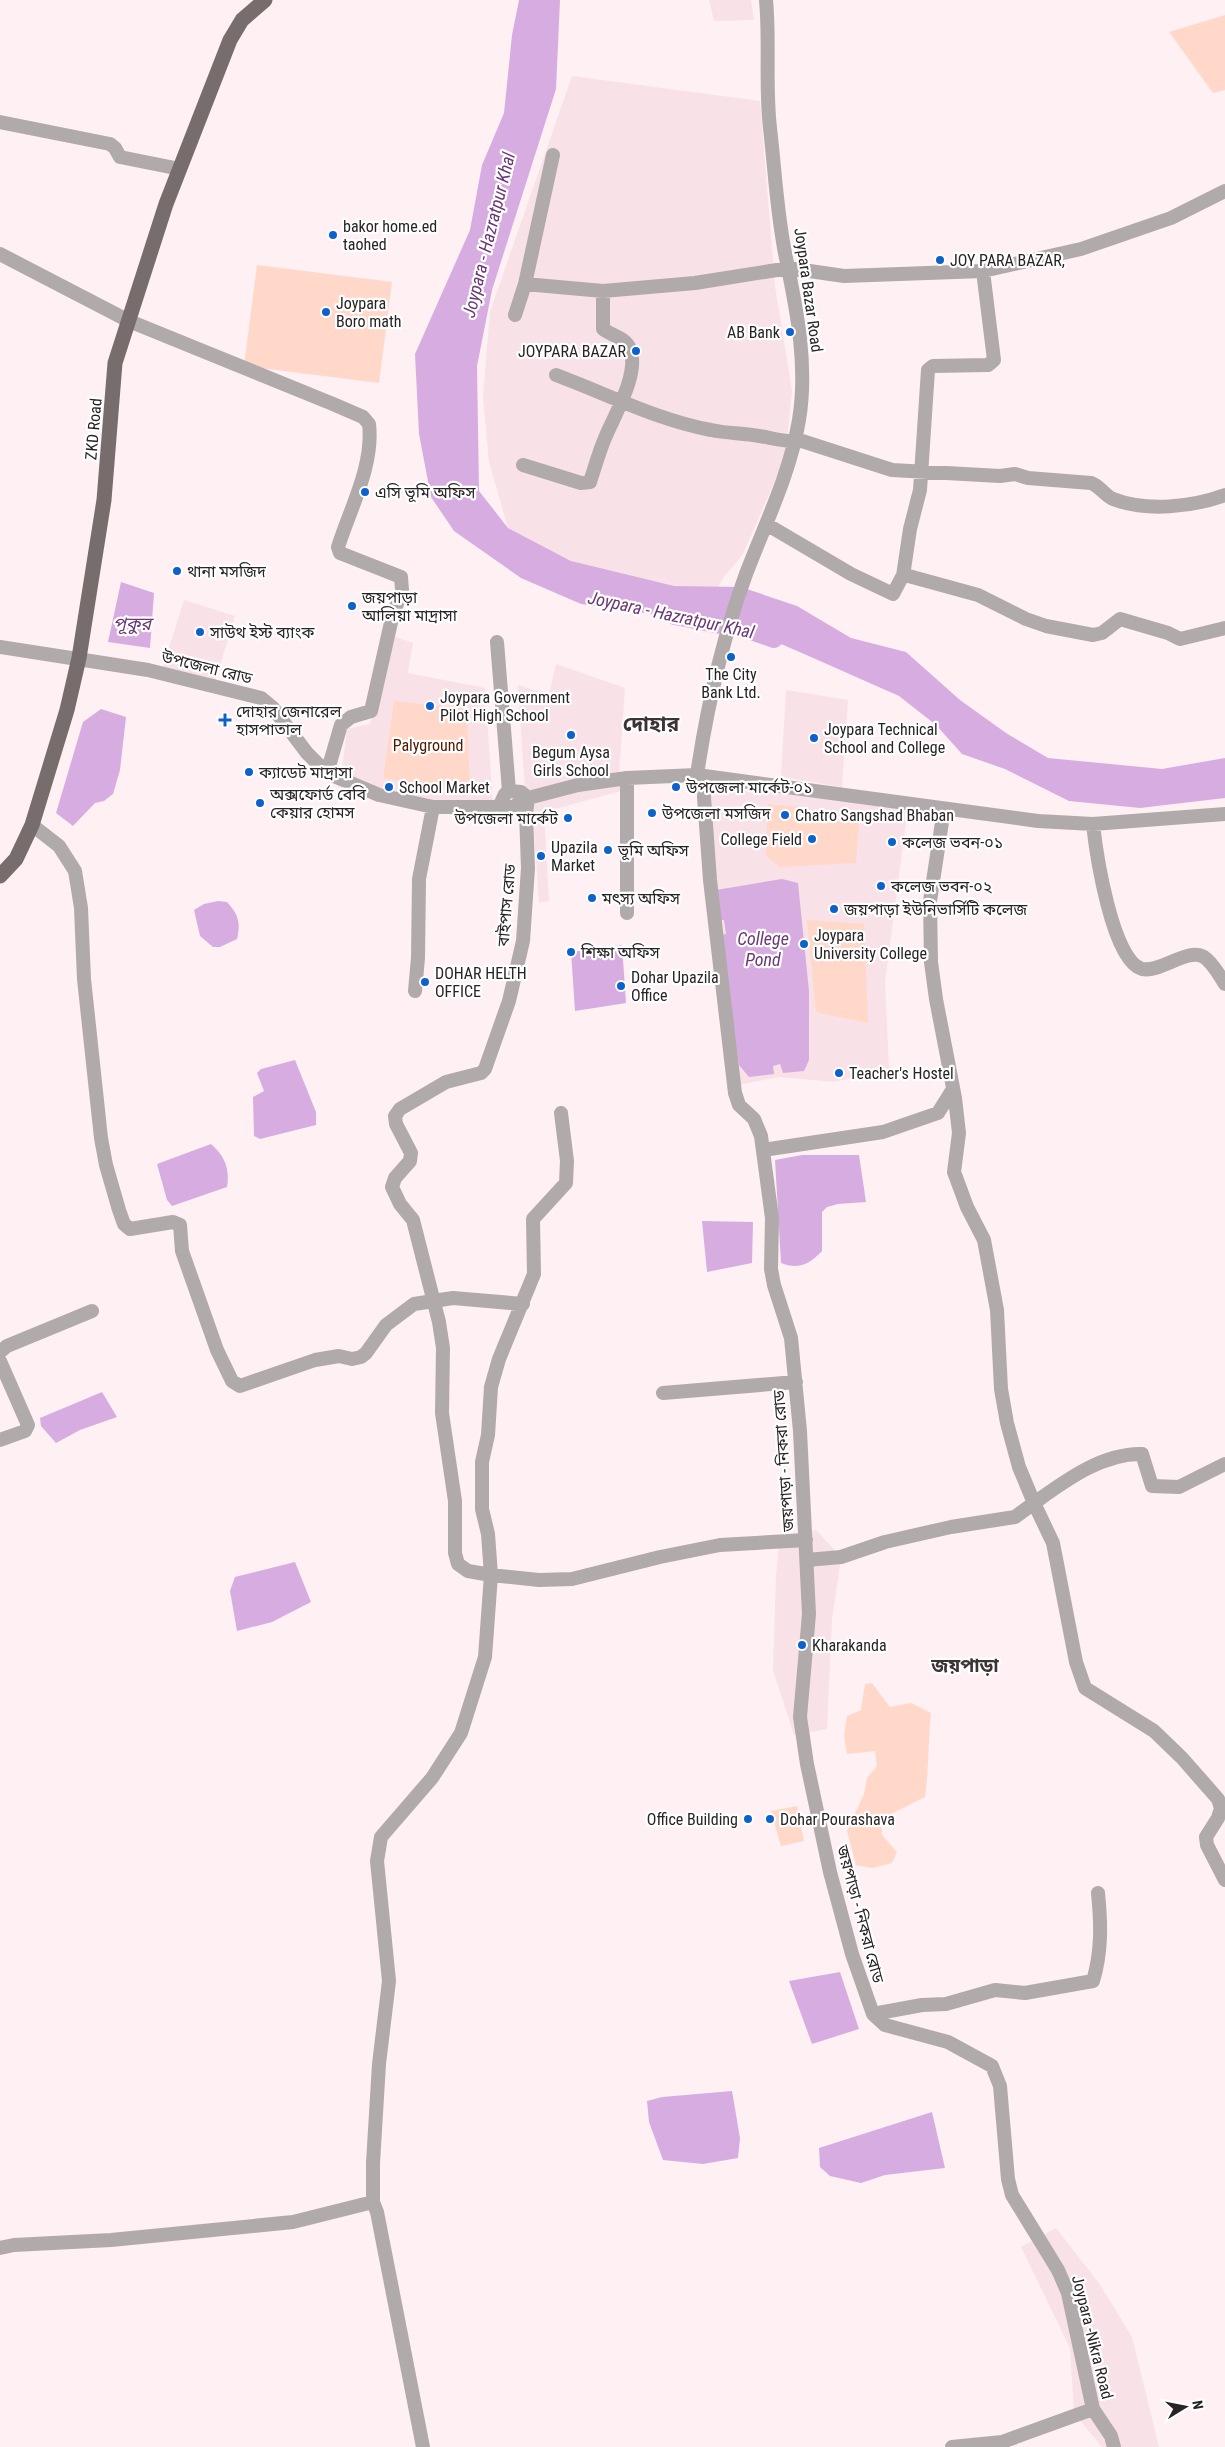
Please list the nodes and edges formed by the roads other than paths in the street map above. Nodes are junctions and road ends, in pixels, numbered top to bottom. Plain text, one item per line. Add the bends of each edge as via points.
1 (265, 0) edge
2 (766, 0) edge
3 (0, 122) edge
4 (553, 155) dead end
5 (180, 169) junction
6 (1225, 191) edge
7 (0, 254) edge
8 (789, 268) junction
9 (983, 271) junction
10 (525, 284) junction
11 (603, 291) junction
12 (515, 315) dead end
13 (129, 321) junction
14 (556, 375) dead end
15 (621, 402) junction
16 (794, 443) junction
17 (523, 465) dead end
18 (920, 472) junction
19 (1225, 495) edge
20 (766, 524) junction
21 (903, 576) junction
22 (1225, 628) edge
23 (497, 642) dead end
24 (0, 647) edge
25 (79, 658) junction
26 (327, 773) junction
27 (701, 776) junction
28 (627, 778) junction
29 (510, 791) junction
30 (528, 798) junction
31 (433, 807) junction
32 (498, 807) junction
33 (944, 809) junction
34 (1225, 814) edge
35 (1093, 824) junction
36 (32, 825) junction
37 (0, 876) edge
38 (627, 913) dead end
39 (1225, 984) edge
40 (415, 990) dead end
41 (954, 1088) junction
42 (561, 1113) dead end
43 (763, 1150) junction
44 (433, 1300) junction
45 (523, 1304) junction
46 (92, 1311) dead end
47 (0, 1352) edge
48 (0, 1361) edge
49 (796, 1382) junction
50 (663, 1393) dead end
51 (0, 1440) edge
52 (1225, 1464) edge
53 (1034, 1503) junction
54 (806, 1540) junction
55 (807, 1560) junction
56 (491, 1575) junction
57 (1225, 1880) edge
58 (1098, 1892) dead end
59 (873, 2014) junction
60 (373, 2202) junction
61 (0, 2248) edge
62 (1093, 2408) junction
63 (423, 2447) edge
64 (952, 2447) edge
65 (1114, 2447) edge

1 - 5 main road, ZKD Road via 242,20 230,40
2 - 8 street, Joypara Bazar Road via 770,124
3 - 5 street via 110,144 120,157
4 - 10 street
5 - 13 main road, ZKD Road
6 - 9 street via 1171,218 1081,249
7 - 13 street
8 - 9 street via 844,276
8 - 11 street via 695,283
8 - 16 street, Joypara Bazar Road via 804,388
9 - 18 street via 994,360 988,364 933,366 928,370
10 - 11 street
10 - 12 street
11 - 15 street via 603,328 623,339 632,360
13 - 25 main road, ZKD Road via 115,363 104,500
13 - 26 street via 363,417 369,424 367,458 338,548 340,553 401,577 403,582 371,711 351,717 341,725
14 - 15 street
15 - 16 street via 711,430
15 - 17 street via 590,482 581,483
16 - 18 street via 802,442 892,470
16 - 20 street, Joypara Bazar Road
18 - 19 street via 1015,474 1091,483 1116,500 1156,506 1186,505
18 - 21 street via 920,490
20 - 21 street via 889,593 895,594
20 - 27 street, Joypara Bazar Road via 721,653 708,708
21 - 22 street via 978,595 1046,626 1087,634 1102,632 1120,620 1180,639
23 - 29 street
24 - 25 street, উপজেলা রোড
25 - 26 street, উপজেলা রোড via 148,670 260,698 273,708 307,753
25 - 36 main road, ZKD Road via 67,710
26 - 31 street, উপজেলা রোড via 379,795
27 - 28 street, উপজেলা রোড
27 - 33 street, উপজেলা রোড
27 - 43 street, জয়পাড়া - নিকরা রোড via 735,1093 739,1105 759,1127
28 - 30 street, উপজেলা রোড via 578,785
28 - 38 street
29 - 30 street via 520,792
29 - 32 street
30 - 32 street, উপজেলা রোড via 518,806
30 - 44 street, বাইপাস রোড via 523,941 509,1000 484,1069 474,1076 446,1082 400,1109 395,1116 411,1153 410,1161 395,1178 392,1187 413,1220
31 - 32 street, উপজেলা রোড
31 - 40 street via 419,879
33 - 35 street, উপজেলা রোড via 1038,821
33 - 41 street via 930,901 932,962
34 - 35 street, উপজেলা রোড
35 - 39 street via 1103,888 1122,948 1131,961 1139,968 1152,970 1198,955 1213,966
36 - 37 main road, ZKD Road via 16,859
36 - 44 street via 59,846 75,871 101,1138 124,1224 130,1229 173,1222 180,1225 182,1251 190,1277 217,1350 234,1383 240,1386 315,1360 361,1357 386,1325 414,1304
41 - 43 street via 938,1113 883,1132
41 - 53 street via 959,1133 954,1172 984,1240 997,1310 1000,1388 1006,1423
42 - 45 street via 568,1176 562,1190 533,1219 534,1274
43 - 49 street, জয়পাড়া - নিকরা রোড via 772,1218 771,1268 791,1338
44 - 45 street via 453,1298
44 - 56 street via 443,1348 442,1414 455,1500 455,1553 458,1564 468,1570
45 - 56 street via 491,1388 488,1435 482,1462 482,1509 488,1534
46 - 47 street via 7,1346
48 - 51 street via 28,1425 25,1431
49 - 50 street
49 - 54 street, জয়পাড়া - নিকরা রোড
52 - 53 street via 1179,1487 1152,1486 1142,1454 1130,1453 1091,1466
53 - 55 street via 1015,1516 884,1542 841,1557
53 - 57 street via 1053,1543 1076,1662 1085,1688 1154,1731 1213,1793 1221,1808 1206,1837 1207,1845
54 - 55 street, জয়পাড়া - নিকরা রোড
54 - 56 street via 720,1545 572,1579 539,1580
55 - 59 street, জয়পাড়া - নিকরা রোড via 810,1614 800,1717 830,1872 852,1954
56 - 60 street via 485,1657 461,1734 432,1778 381,1837 377,1861 389,1980 379,2064
58 - 59 street via 1100,1959 1093,1981 1025,1993 995,1990 946,2004
59 - 62 street, Joypara -Nikra Road via 885,2025 948,2042 992,2066 1000,2086 1012,2195 1058,2270 1068,2294
60 - 61 street via 293,2222
60 - 63 street
62 - 64 street via 1002,2442
62 - 65 street, Joypara -Nikra Road via 1111,2436

